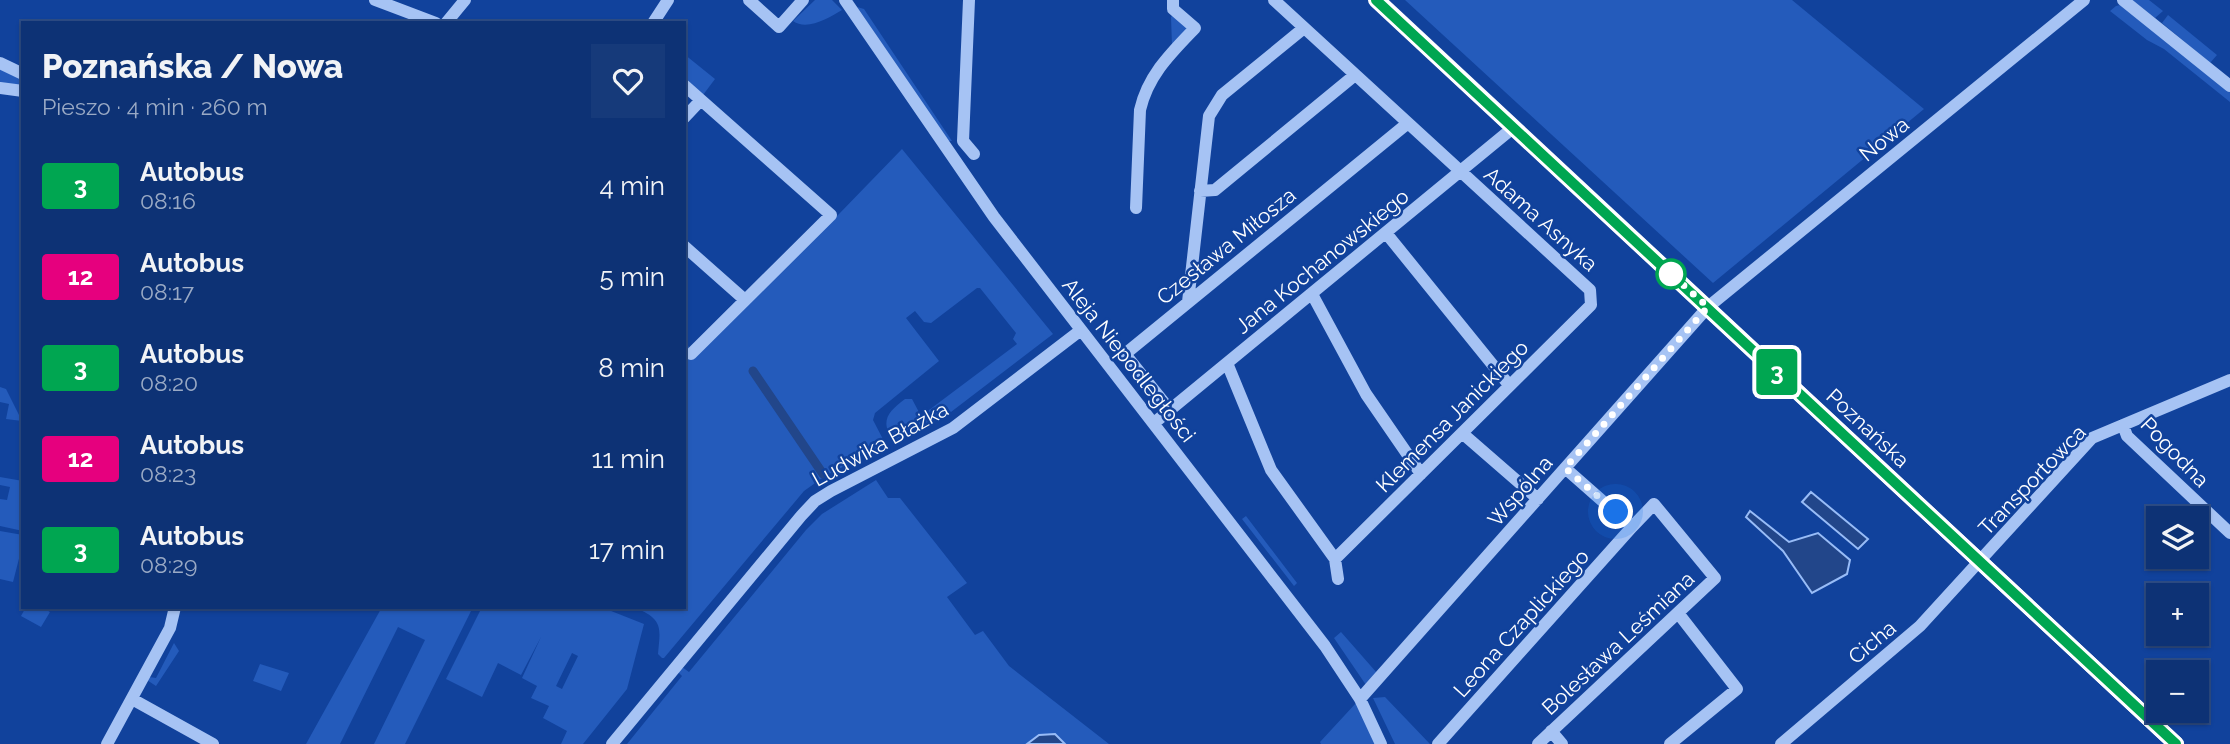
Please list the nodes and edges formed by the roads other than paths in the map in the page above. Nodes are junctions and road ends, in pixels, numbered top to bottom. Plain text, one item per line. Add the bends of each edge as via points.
1 (375, 0) edge
2 (465, 0) edge
3 (668, 0) edge
4 (749, 0) edge
5 (803, 0) edge
6 (845, 0) edge
7 (969, 0) edge
8 (1174, 0) edge
9 (1274, 0) edge
10 (1377, 0) edge
11 (2084, 0) edge
12 (2123, 0) edge
13 (431, 21) edge
14 (448, 21) edge
15 (654, 21) edge
16 (1304, 28) junction
17 (0, 63) edge
18 (21, 73) edge
19 (1355, 75) junction
20 (2230, 86) edge
21 (686, 87) edge
22 (0, 88) edge
23 (21, 91) edge
24 (701, 100) junction
25 (686, 116) edge
26 (1408, 123) junction
27 (1514, 127) junction
28 (963, 141) junction
29 (947, 151) junction
30 (974, 154) dead end
31 (1461, 172) junction
32 (1200, 191) junction
33 (1136, 208) dead end
34 (1387, 233) junction
35 (686, 248) edge
36 (1312, 294) junction
37 (1590, 297) joint
38 (745, 300) junction
39 (1188, 302) junction
40 (1708, 307) junction
41 (1082, 330) junction
42 (691, 354) dead end
43 (1227, 363) junction
44 (2230, 380) edge
45 (1510, 385) junction
46 (1170, 410) junction
47 (1154, 423) junction
48 (2123, 425) junction
49 (1462, 433) junction
50 (1565, 468) junction
51 (1421, 474) junction
52 (1538, 499) junction
53 (1654, 504) joint
54 (1632, 527) junction
55 (2230, 533) edge
56 (1335, 558) junction
57 (1980, 561) junction
58 (1338, 579) dead end
59 (175, 609) edge
60 (1678, 613) junction
61 (132, 699) junction
62 (1360, 699) junction
63 (1551, 731) junction
64 (107, 744) edge
65 (213, 744) edge
66 (612, 744) edge
67 (1381, 744) edge
68 (1438, 744) edge
69 (1538, 744) edge
70 (1562, 744) edge
71 (1670, 744) edge
72 (1781, 744) edge
73 (2176, 744) edge

1 - 13 street
2 - 14 street
3 - 15 street
4 - 5 street via 779,27
6 - 29 street, Aleja Niepodległości
7 - 28 street
8 - 33 street via 1173,9 1195,28 1163,62 1143,95
9 - 16 street, Adama Asnyka
10 - 27 main road, Poznańska
11 - 40 street, Nowa
12 - 20 street
16 - 19 street, Adama Asnyka
16 - 32 street via 1213,107 1206,127
17 - 18 street
19 - 26 street, Adama Asnyka
19 - 32 street via 1215,190
21 - 24 street
22 - 23 street
24 - 25 street
24 - 38 street via 831,215
26 - 31 street, Adama Asnyka
26 - 39 street, Czesława Miłosza
27 - 31 street, Jana Kochanowskiego
27 - 40 main road, Poznańska
28 - 29 street
28 - 30 street
29 - 41 street, Aleja Niepodległości
31 - 34 street, Jana Kochanowskiego
31 - 37 street, Adama Asnyka via 1590,290
32 - 39 street
34 - 36 street, Jana Kochanowskiego
34 - 45 street
35 - 38 street
36 - 43 street, Jana Kochanowskiego
36 - 51 street via 1366,394
37 - 45 street, Klemensa Janickiego via 1591,305
38 - 42 street
39 - 46 street, Czesława Miłosza via 1125,354
40 - 50 street, Wspólna
40 - 57 main road, Poznańska
41 - 47 street, Aleja Niepodległości
41 - 66 street, Ludwika Błażka via 953,428 815,501
43 - 46 street, Jana Kochanowskiego
43 - 56 street via 1271,470
44 - 48 street, Transportowca
45 - 49 street, Klemensa Janickiego
46 - 47 street, Jana Kochanowskiego
47 - 62 street, Aleja Niepodległości via 1325,646
48 - 55 street, Pogodna via 2127,436
48 - 57 street, Transportowca via 2092,438
49 - 51 street, Klemensa Janickiego
49 - 52 street
50 - 52 street, Wspólna
50 - 54 street
51 - 56 street, Klemensa Janickiego
52 - 62 street, Wspólna
53 - 54 street, Leona Czaplickiego
53 - 60 street, Bolesława Leśmiana via 1715,578
54 - 68 street, Leona Czaplickiego
56 - 58 street
57 - 72 street, Cicha via 1920,626
57 - 73 main road, Poznańska
59 - 61 street via 170,628
60 - 63 street, Bolesława Leśmiana
60 - 71 street via 1737,689
61 - 64 street
61 - 65 street
62 - 67 street, Aleja Niepodległości
63 - 69 street, Bolesława Leśmiana
63 - 70 street

